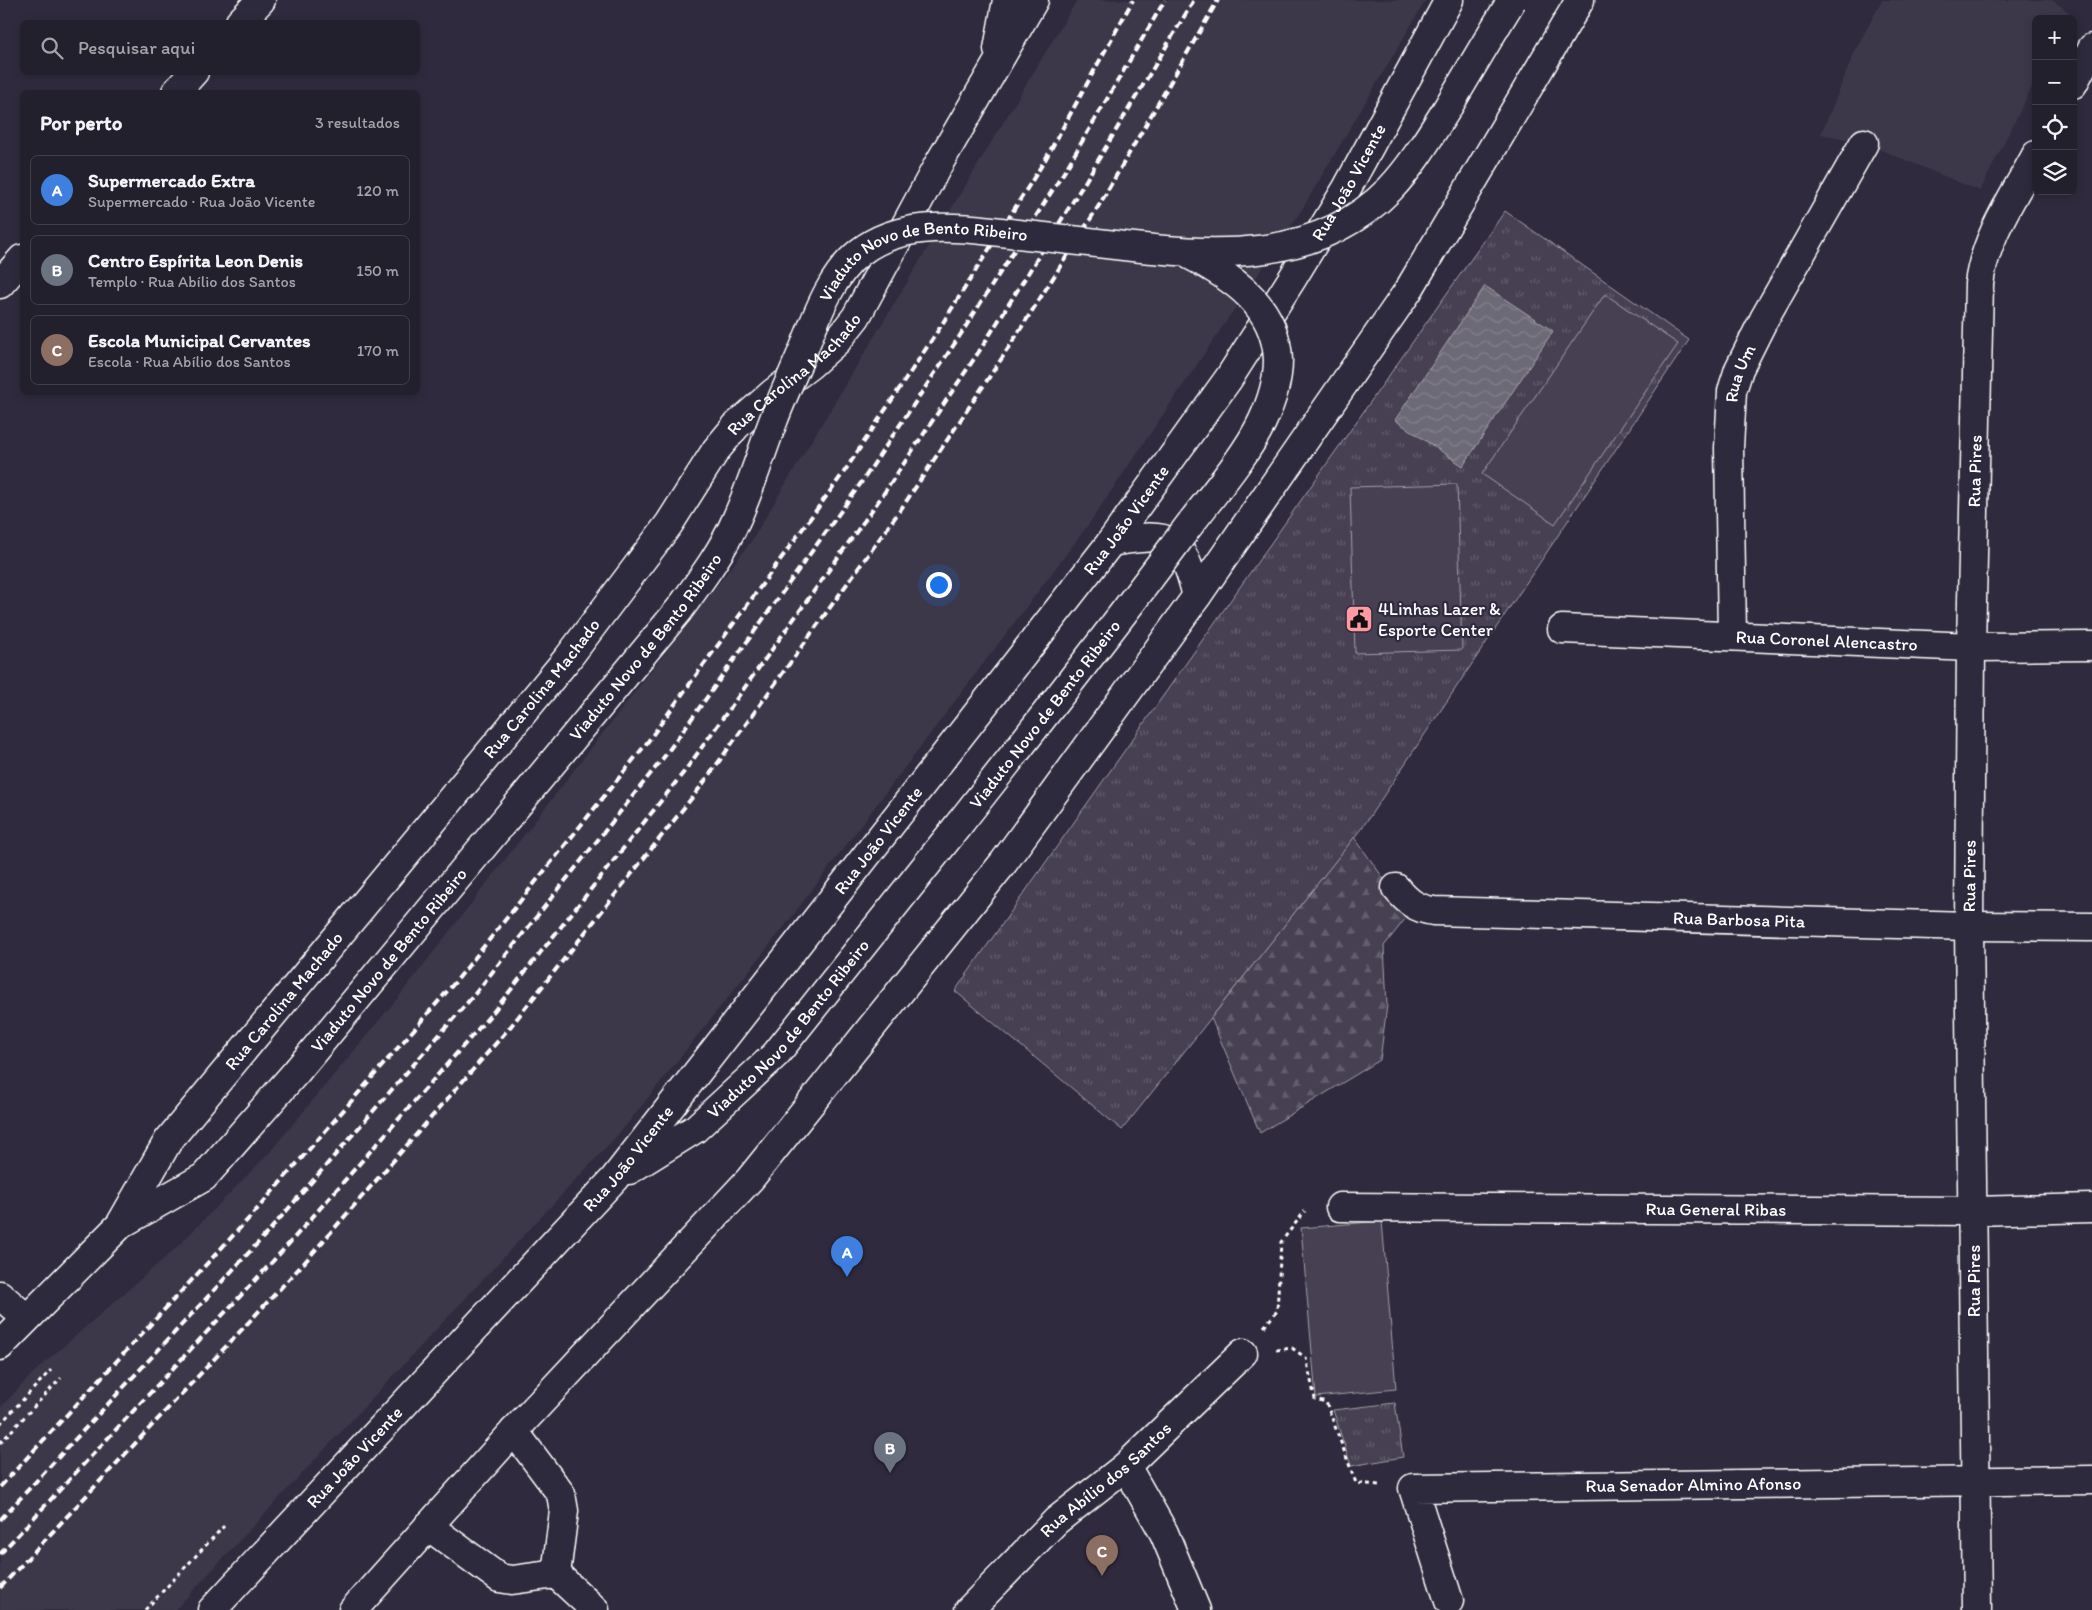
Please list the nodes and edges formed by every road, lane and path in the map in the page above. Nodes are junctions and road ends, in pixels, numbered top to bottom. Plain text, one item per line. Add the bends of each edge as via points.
1 (261, 0) edge
2 (1007, 0) edge
3 (1034, 0) edge
4 (1450, 0) edge
5 (1512, 0) edge
6 (1580, 0) edge
7 (242, 20) edge
8 (2092, 48) edge
9 (992, 72) junction
10 (191, 75) edge
11 (2077, 76) edge
12 (178, 90) edge
13 (1864, 143) dead end
14 (2032, 162) edge
15 (1187, 253) junction
16 (20, 262) edge
17 (0, 284) edge
18 (1111, 542) junction
19 (1197, 596) junction
20 (1562, 629) dead end
21 (1732, 636) junction
22 (2092, 646) edge
23 (1971, 647) junction
24 (1396, 888) dead end
25 (1969, 926) junction
26 (2092, 927) edge
27 (614, 1179) junction
28 (1340, 1207) joint
29 (2092, 1208) edge
30 (1973, 1211) junction
31 (120, 1225) junction
32 (0, 1295) edge
33 (26, 1318) junction
34 (0, 1346) edge
35 (1244, 1353) junction
36 (51, 1370) dead end
37 (61, 1378) dead end
38 (0, 1424) edge
39 (514, 1431) junction
40 (0, 1443) edge
41 (1126, 1466) junction
42 (2092, 1480) edge
43 (1976, 1481) junction
44 (1413, 1488) junction
45 (224, 1526) dead end
46 (428, 1526) junction
47 (556, 1574) junction
48 (1449, 1601) dead end
49 (145, 1610) edge
50 (212, 1610) edge
51 (353, 1610) edge
52 (595, 1610) edge
53 (969, 1610) edge
54 (1196, 1610) edge
55 (1977, 1610) edge

1 - 7 main road
2 - 9 main road
3 - 9 main road, Rua Carolina Machado
4 - 18 main road, Rua João Vicente via 1347,188 1292,279 1229,378
5 - 15 main road, Viaduto Novo de Bento Ribeiro, bridge via 1419,151 1389,190 1371,205 1342,224 1283,248
6 - 19 main road via 1408,291
8 - 11 main road
9 - 31 main road, Rua Carolina Machado via 856,317 837,341 755,408 721,444 669,524 568,658 168,1141
10 - 12 main road
13 - 21 main road, Rua Um via 1764,319 1739,369 1732,391 1729,448
14 - 23 main road, Rua Pires via 1991,239 1982,261 1979,284
15 - 27 main road, Viaduto Novo de Bento Ribeiro, bridge via 1230,278 1254,299 1275,339 1278,360 1276,383 1257,430 1104,639 776,1054 695,1129
15 - 31 main road, Viaduto Novo de Bento Ribeiro, bridge via 974,229 937,228 891,236 852,259 830,288 821,308 774,418 735,523 708,571 679,610 297,1072 204,1177
16 - 17 main road
18 - 19 main road via 1150,537 1171,540 1183,551 1189,563
18 - 27 main road, Rua João Vicente
19 - 39 main road via 1004,862 750,1179
20 - 21 main road, Rua Coronel Alencastro
21 - 23 main road, Rua Coronel Alencastro
22 - 23 main road, Rua Coronel Alencastro
23 - 25 main road, Rua Pires
24 - 25 main road, Rua Barbosa Pita via 1408,902 1434,912
25 - 26 main road, Rua Barbosa Pita
25 - 30 main road, Rua Pires
27 - 50 main road, Rua João Vicente
28 - 30 main road, Rua General Ribas
28 - 35 path via 1308,1207 1281,1242 1276,1311
29 - 30 main road, Rua General Ribas
30 - 43 main road, Rua Pires
31 - 33 main road, Rua Carolina Machado
32 - 33 main road
33 - 34 main road, Rua Carolina Machado
35 - 41 main road, Rua Abílio dos Santos
35 - 44 path via 1292,1348 1306,1358 1315,1399 1326,1402 1356,1482
36 - 38 path
37 - 40 path
39 - 46 main road
39 - 47 main road via 561,1494 564,1511
41 - 53 main road, Rua Abílio dos Santos via 1056,1521
41 - 54 main road via 1164,1533
42 - 43 main road, Rua Senador Almino Afonso
43 - 44 main road, Rua Senador Almino Afonso
43 - 55 main road, Rua Pires
44 - 48 main road
45 - 49 path
46 - 47 main road via 499,1578 512,1580
46 - 51 main road
47 - 52 main road

